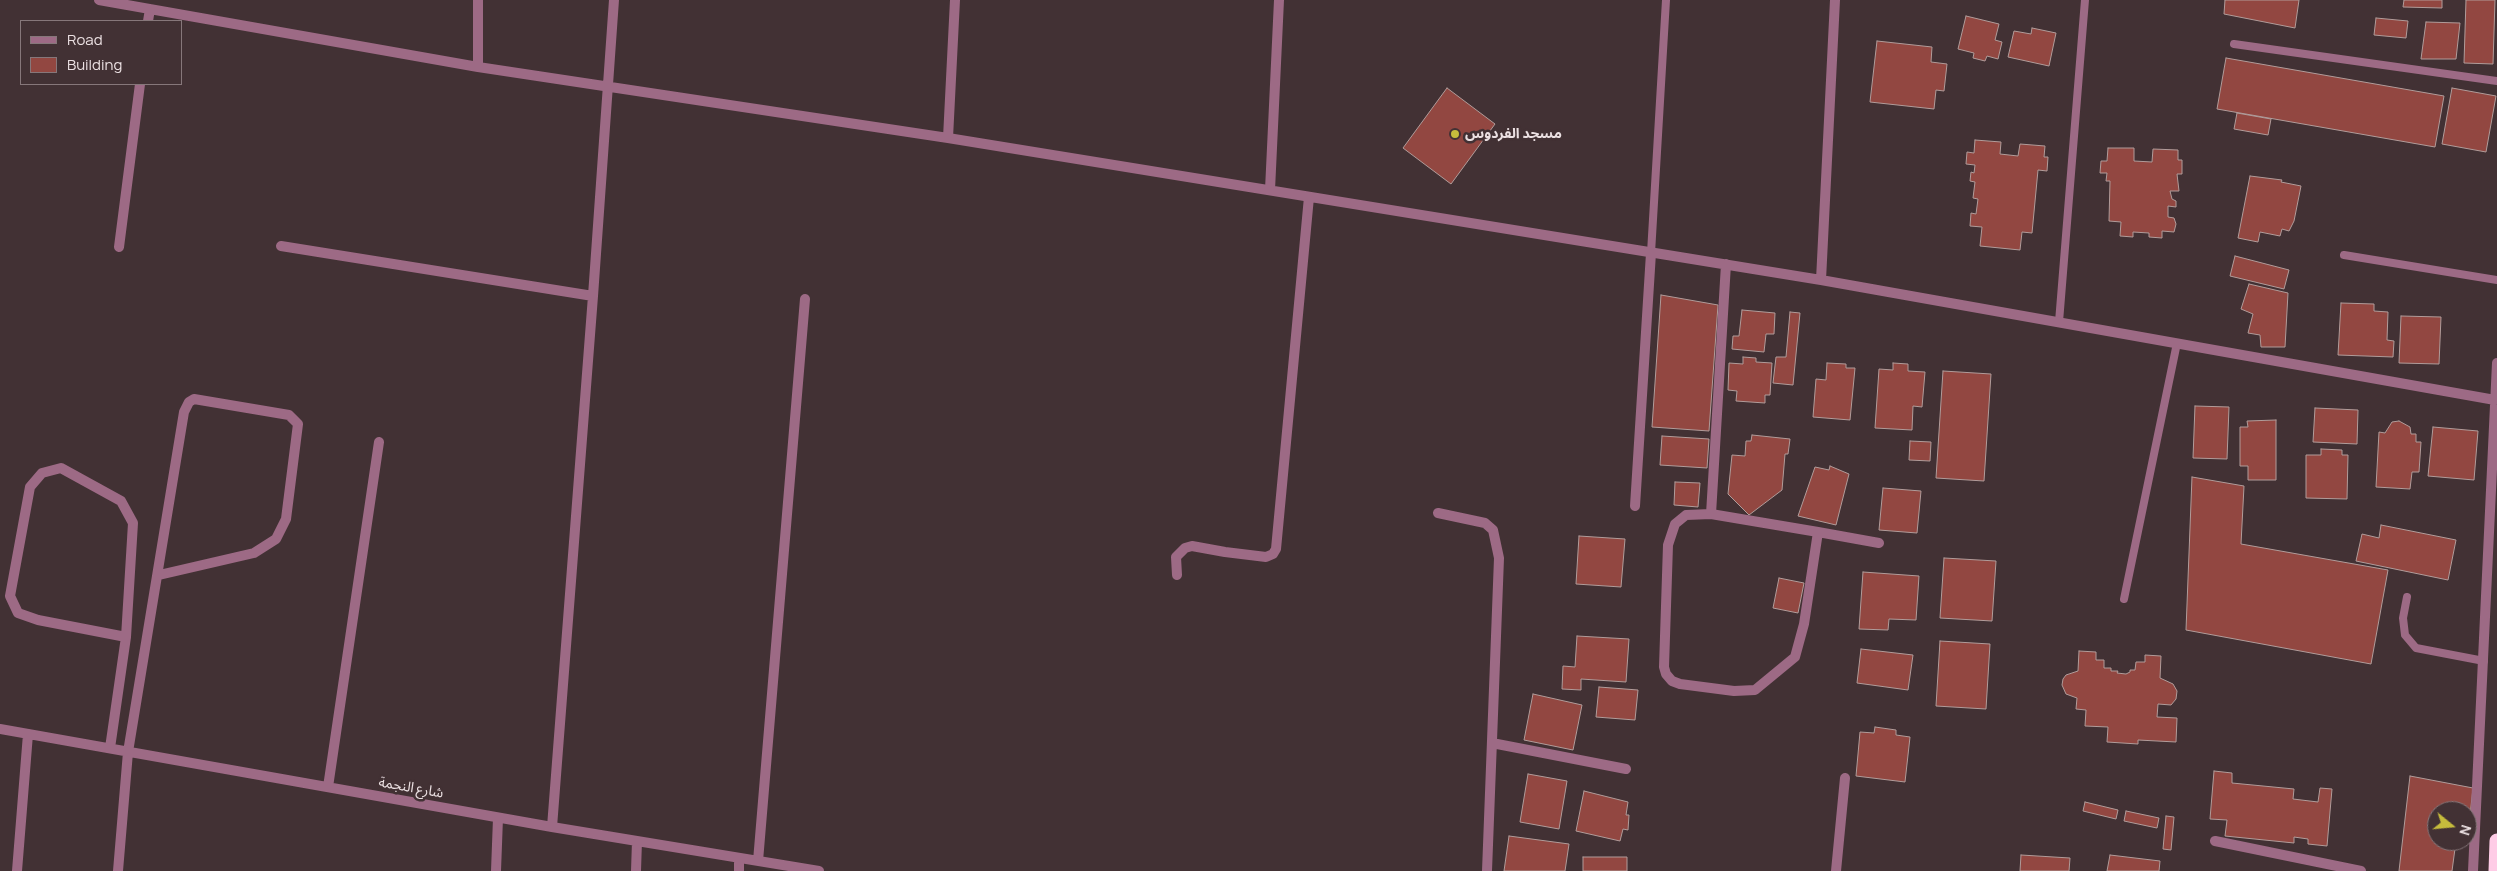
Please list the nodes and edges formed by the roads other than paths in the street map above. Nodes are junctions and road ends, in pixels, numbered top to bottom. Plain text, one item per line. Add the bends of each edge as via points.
1 (100, 0) edge
2 (478, 0) edge
3 (614, 0) edge
4 (955, 0) edge
5 (1279, 0) edge
6 (1666, 0) edge
7 (1835, 0) edge
8 (2085, 0) edge
9 (150, 9) junction
10 (148, 20) edge
11 (2234, 44) dead end
12 (478, 67) junction
13 (2497, 81) edge
14 (140, 85) edge
15 (607, 87) junction
16 (948, 138) junction
17 (1270, 190) junction
18 (1309, 197) junction
19 (119, 246) dead end
20 (281, 246) dead end
21 (1651, 253) junction
22 (2344, 255) dead end
23 (1726, 264) junction
24 (1821, 280) junction
25 (2497, 280) edge
26 (593, 296) junction
27 (805, 299) dead end
28 (2059, 322) junction
29 (2178, 343) junction
30 (2497, 363) edge
31 (2495, 400) junction
32 (378, 442) dead end
33 (1634, 506) dead end
34 (1438, 513) dead end
35 (1712, 514) junction
36 (1818, 532) junction
37 (1879, 543) dead end
38 (159, 575) junction
39 (1177, 575) dead end
40 (2407, 597) dead end
41 (2124, 599) dead end
42 (126, 637) junction
43 (2484, 661) junction
44 (0, 729) edge
45 (28, 734) junction
46 (1492, 743) junction
47 (110, 748) junction
48 (128, 752) junction
49 (1626, 769) dead end
50 (1845, 778) dead end
51 (328, 787) junction
52 (498, 818) junction
53 (552, 827) junction
54 (637, 841) junction
55 (2215, 841) dead end
56 (2497, 841) edge
57 (740, 858) junction
58 (758, 861) junction
59 (18, 871) edge
60 (118, 871) edge
61 (496, 871) edge
62 (636, 871) edge
63 (739, 871) edge
64 (818, 871) edge
65 (1487, 871) edge
66 (1836, 871) edge
67 (2361, 871) edge
68 (2473, 871) edge
69 (2496, 871) edge

1 - 9 street
2 - 12 street
3 - 15 street
4 - 16 street
5 - 17 street
6 - 21 lane
7 - 24 street
8 - 28 lane
9 - 10 street
9 - 12 street
11 - 13 lane
12 - 15 street
14 - 19 street
15 - 16 street
15 - 26 street
16 - 17 street
17 - 18 street
18 - 21 street
18 - 39 street via 1276,549 1274,554 1266,557 1192,546 1185,548 1176,558
20 - 26 street
21 - 23 street
21 - 33 street
22 - 25 lane
23 - 24 street
23 - 35 street
24 - 28 street
26 - 53 street
27 - 58 street
28 - 29 street
29 - 31 street
29 - 41 lane
30 - 31 street
31 - 43 street
32 - 51 street
34 - 46 street via 1486,524 1493,530 1499,558
35 - 36 street
35 - 36 street via 1686,515 1676,524 1668,546 1664,667 1672,681 1680,684 1734,691 1755,690 1795,657 1804,624
36 - 37 street
38 - 38 street via 254,553 276,539 286,519 298,424 289,415 194,399 189,402 184,412
38 - 48 street
40 - 43 lane via 2403,618 2405,635 2416,648
42 - 42 street via 132,523 121,501 61,468 42,473 30,487 10,596 18,613
42 - 47 street
43 - 68 street
44 - 45 street, شارع النجمة
45 - 47 street, شارع النجمة
45 - 59 street
46 - 49 street
46 - 65 street
47 - 48 street, شارع النجمة
48 - 51 street, شارع النجمة
48 - 60 street
50 - 66 street
51 - 52 street, شارع النجمة
52 - 53 street, شارع النجمة
52 - 61 street
53 - 54 street, شارع النجمة
54 - 57 street, شارع النجمة
54 - 62 street
55 - 67 street
56 - 69 highway
57 - 58 street, شارع النجمة
57 - 63 street
58 - 64 street, شارع النجمة

